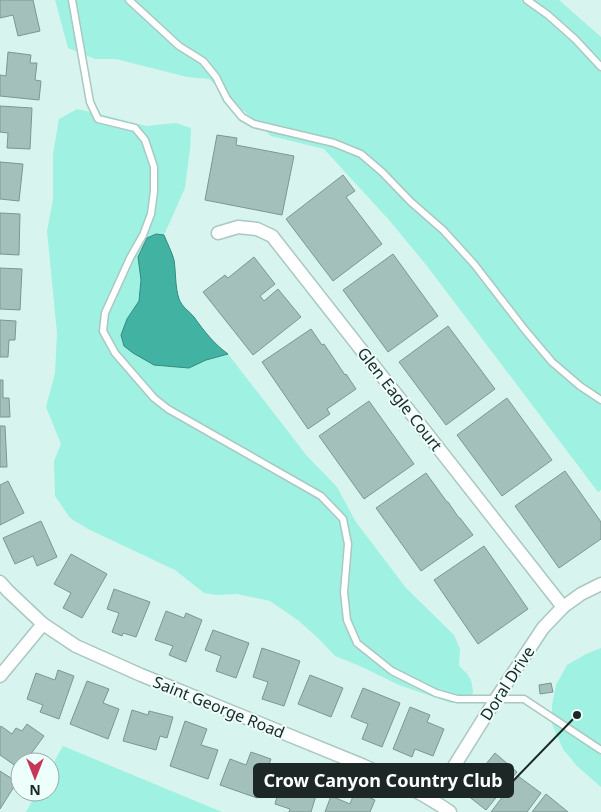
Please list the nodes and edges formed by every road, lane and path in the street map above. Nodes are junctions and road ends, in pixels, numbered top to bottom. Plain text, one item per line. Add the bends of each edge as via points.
1 (72, 0) edge
2 (129, 0) edge
3 (528, 0) edge
4 (601, 67) edge
5 (218, 233) dead end
6 (601, 400) edge
7 (0, 582) edge
8 (601, 584) edge
9 (563, 607) junction
10 (43, 624) junction
11 (0, 676) edge
12 (496, 699) junction
13 (601, 750) edge
14 (431, 799) junction
15 (450, 812) edge

1 - 12 lane via 90,102 98,119 135,128 145,140 154,167 151,214 105,313 103,331 115,353 168,410 321,496 343,519 348,544 344,592 347,620 357,643 392,671 436,693 457,699
2 - 6 lane via 179,46 203,61 242,117 254,124 334,143 362,154 443,230 552,362
3 - 4 lane via 575,39
5 - 9 street, Glen Eagle Court via 238,227 257,229 272,236
7 - 10 street, Saint George Road
8 - 9 street, Doral Drive
9 - 12 street, Doral Drive via 543,628
10 - 11 street
10 - 14 street, Saint George Road via 70,642 141,675 362,765
12 - 13 lane via 524,699
12 - 14 street, Doral Drive
14 - 15 street, Saint George Road

